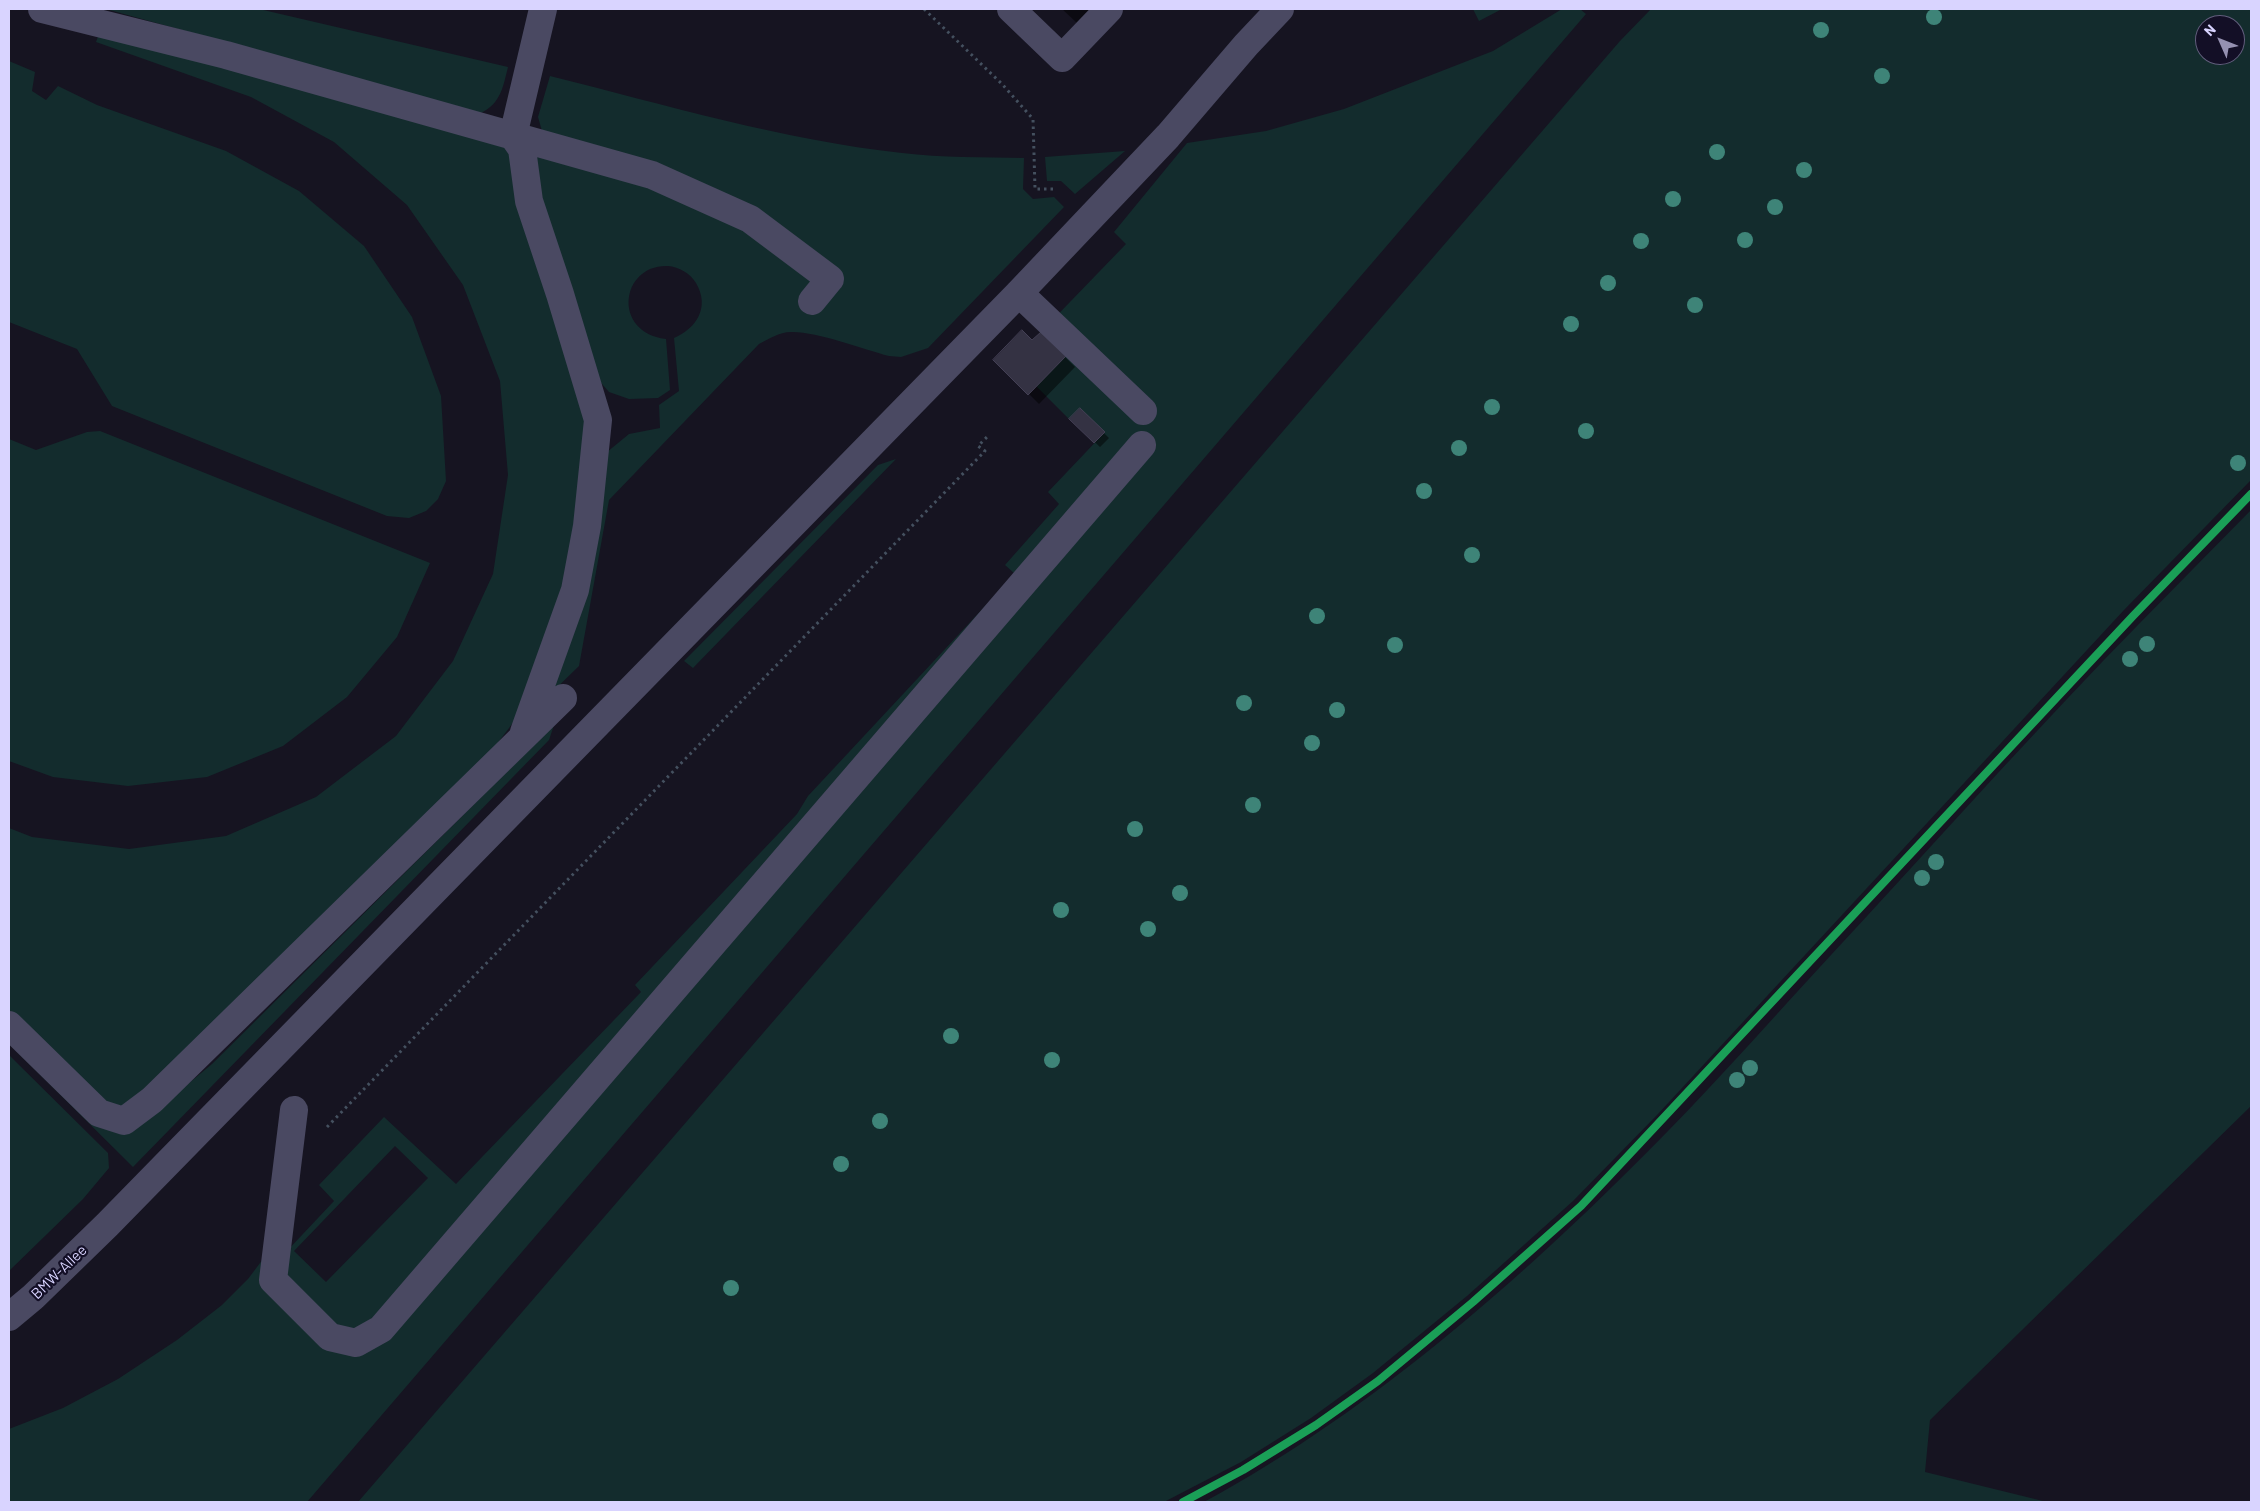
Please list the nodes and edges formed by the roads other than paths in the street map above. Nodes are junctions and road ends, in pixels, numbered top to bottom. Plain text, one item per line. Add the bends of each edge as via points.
1 (42, 9) edge
2 (543, 9) edge
3 (1011, 9) edge
4 (1109, 9) edge
5 (1280, 9) edge
6 (513, 136) junction
7 (1019, 293) junction
8 (812, 301) dead end
9 (1143, 411) dead end
10 (1142, 445) dead end
11 (563, 698) dead end
12 (520, 740) junction
13 (9, 1024) edge
14 (294, 1110) dead end
15 (9, 1317) edge

1 - 6 lane via 226,55
2 - 6 lane
3 - 4 lane via 1062,58
5 - 7 lane, BMW-Allee via 1168,136
6 - 8 lane via 652,175 750,219 830,279
6 - 12 lane via 522,149 529,201 598,420 587,526 575,590
7 - 9 lane
7 - 15 lane, BMW-Allee via 107,1225
10 - 14 lane via 381,1329 356,1343 330,1337 273,1280
11 - 12 lane
12 - 13 lane via 152,1100 124,1120 99,1113

